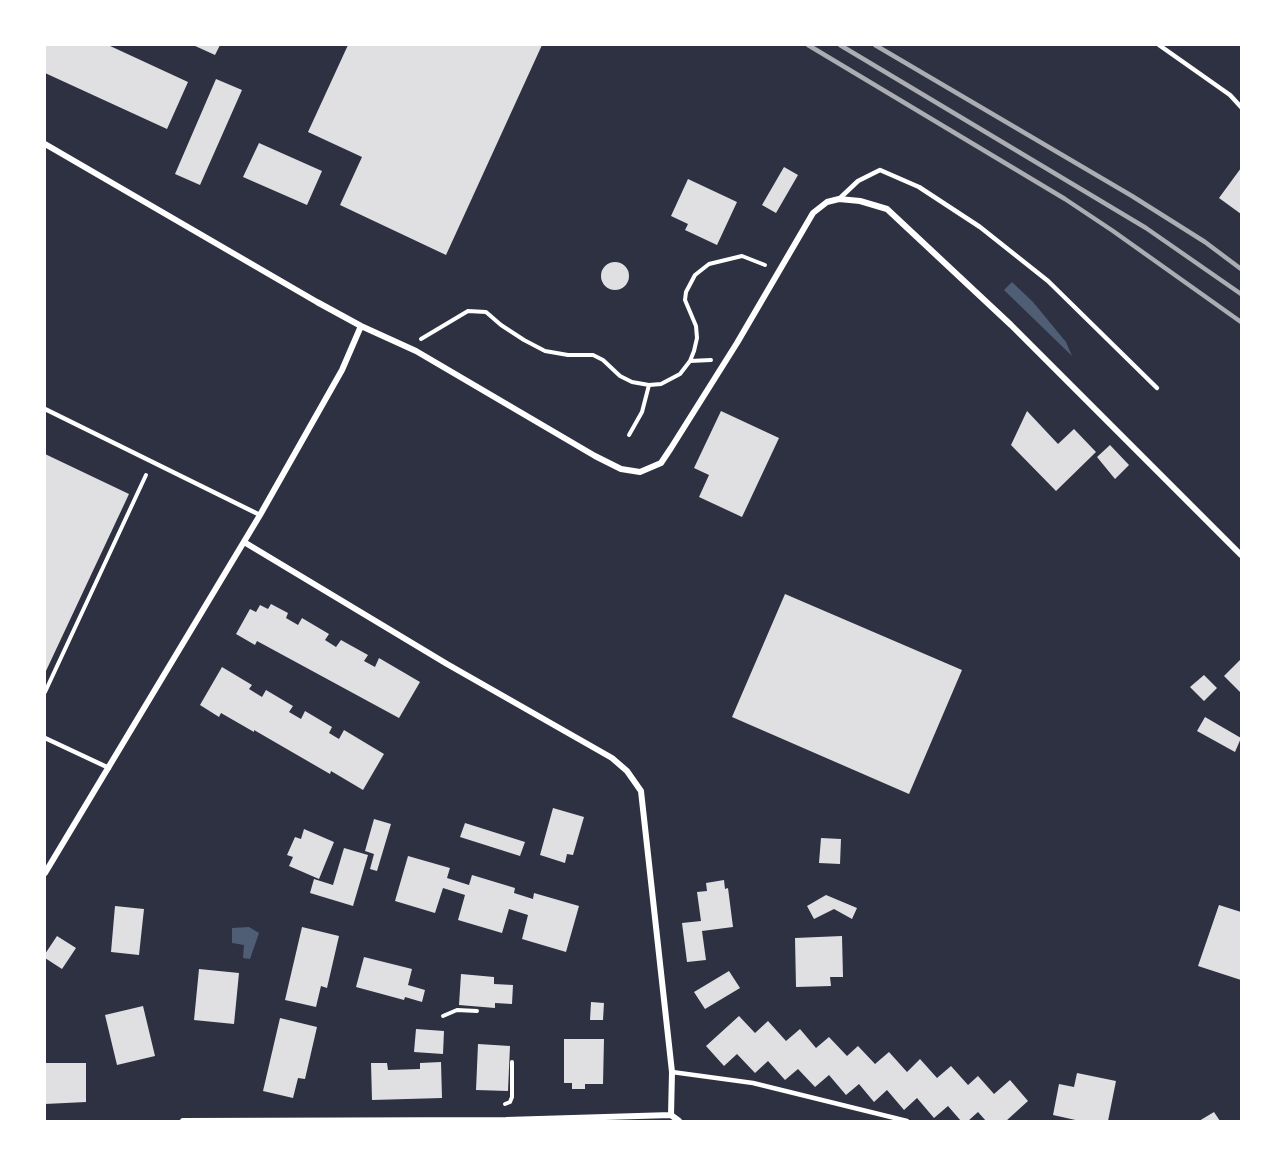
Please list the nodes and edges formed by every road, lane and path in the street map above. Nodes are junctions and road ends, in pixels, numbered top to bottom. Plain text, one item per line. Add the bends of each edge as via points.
1 (1160, 45) edge
2 (1241, 107) edge
3 (45, 144) edge
4 (839, 199) junction
5 (777, 274) junction
6 (361, 326) junction
7 (421, 340) dead end
8 (649, 385) junction
9 (1157, 388) dead end
10 (45, 409) edge
11 (630, 435) dead end
12 (153, 460) junction
13 (260, 515) junction
14 (244, 542) junction
15 (1241, 555) edge
16 (45, 692) edge
17 (45, 738) edge
18 (109, 768) junction
19 (45, 873) edge
20 (477, 1011) dead end
21 (443, 1016) dead end
22 (512, 1062) dead end
23 (672, 1072) junction
24 (671, 1115) junction
25 (506, 1120) edge
26 (183, 1121) edge
27 (679, 1121) edge
28 (907, 1121) edge

1 - 2 lane
3 - 6 street
4 - 5 street via 827,202 813,213
4 - 9 lane via 880,170 919,187 980,226 1048,281
4 - 15 street via 887,209 1011,325
5 - 6 street via 661,463 640,472 621,469 416,351
5 - 8 path via 741,256 710,264 695,275 685,300 697,338 690,361 670,380
6 - 13 street via 342,370
7 - 8 path via 468,311 486,312 545,351 593,355 620,376
8 - 11 path via 642,412
10 - 12 lane
12 - 13 lane
12 - 16 path
13 - 14 street
14 - 18 street
14 - 23 street via 612,758 627,771 640,791
17 - 18 lane
18 - 19 street
20 - 21 path via 457,1010
22 - 25 path via 512,1097 505,1104
23 - 24 street
23 - 28 lane via 753,1083
24 - 25 street
24 - 27 street
25 - 26 street

